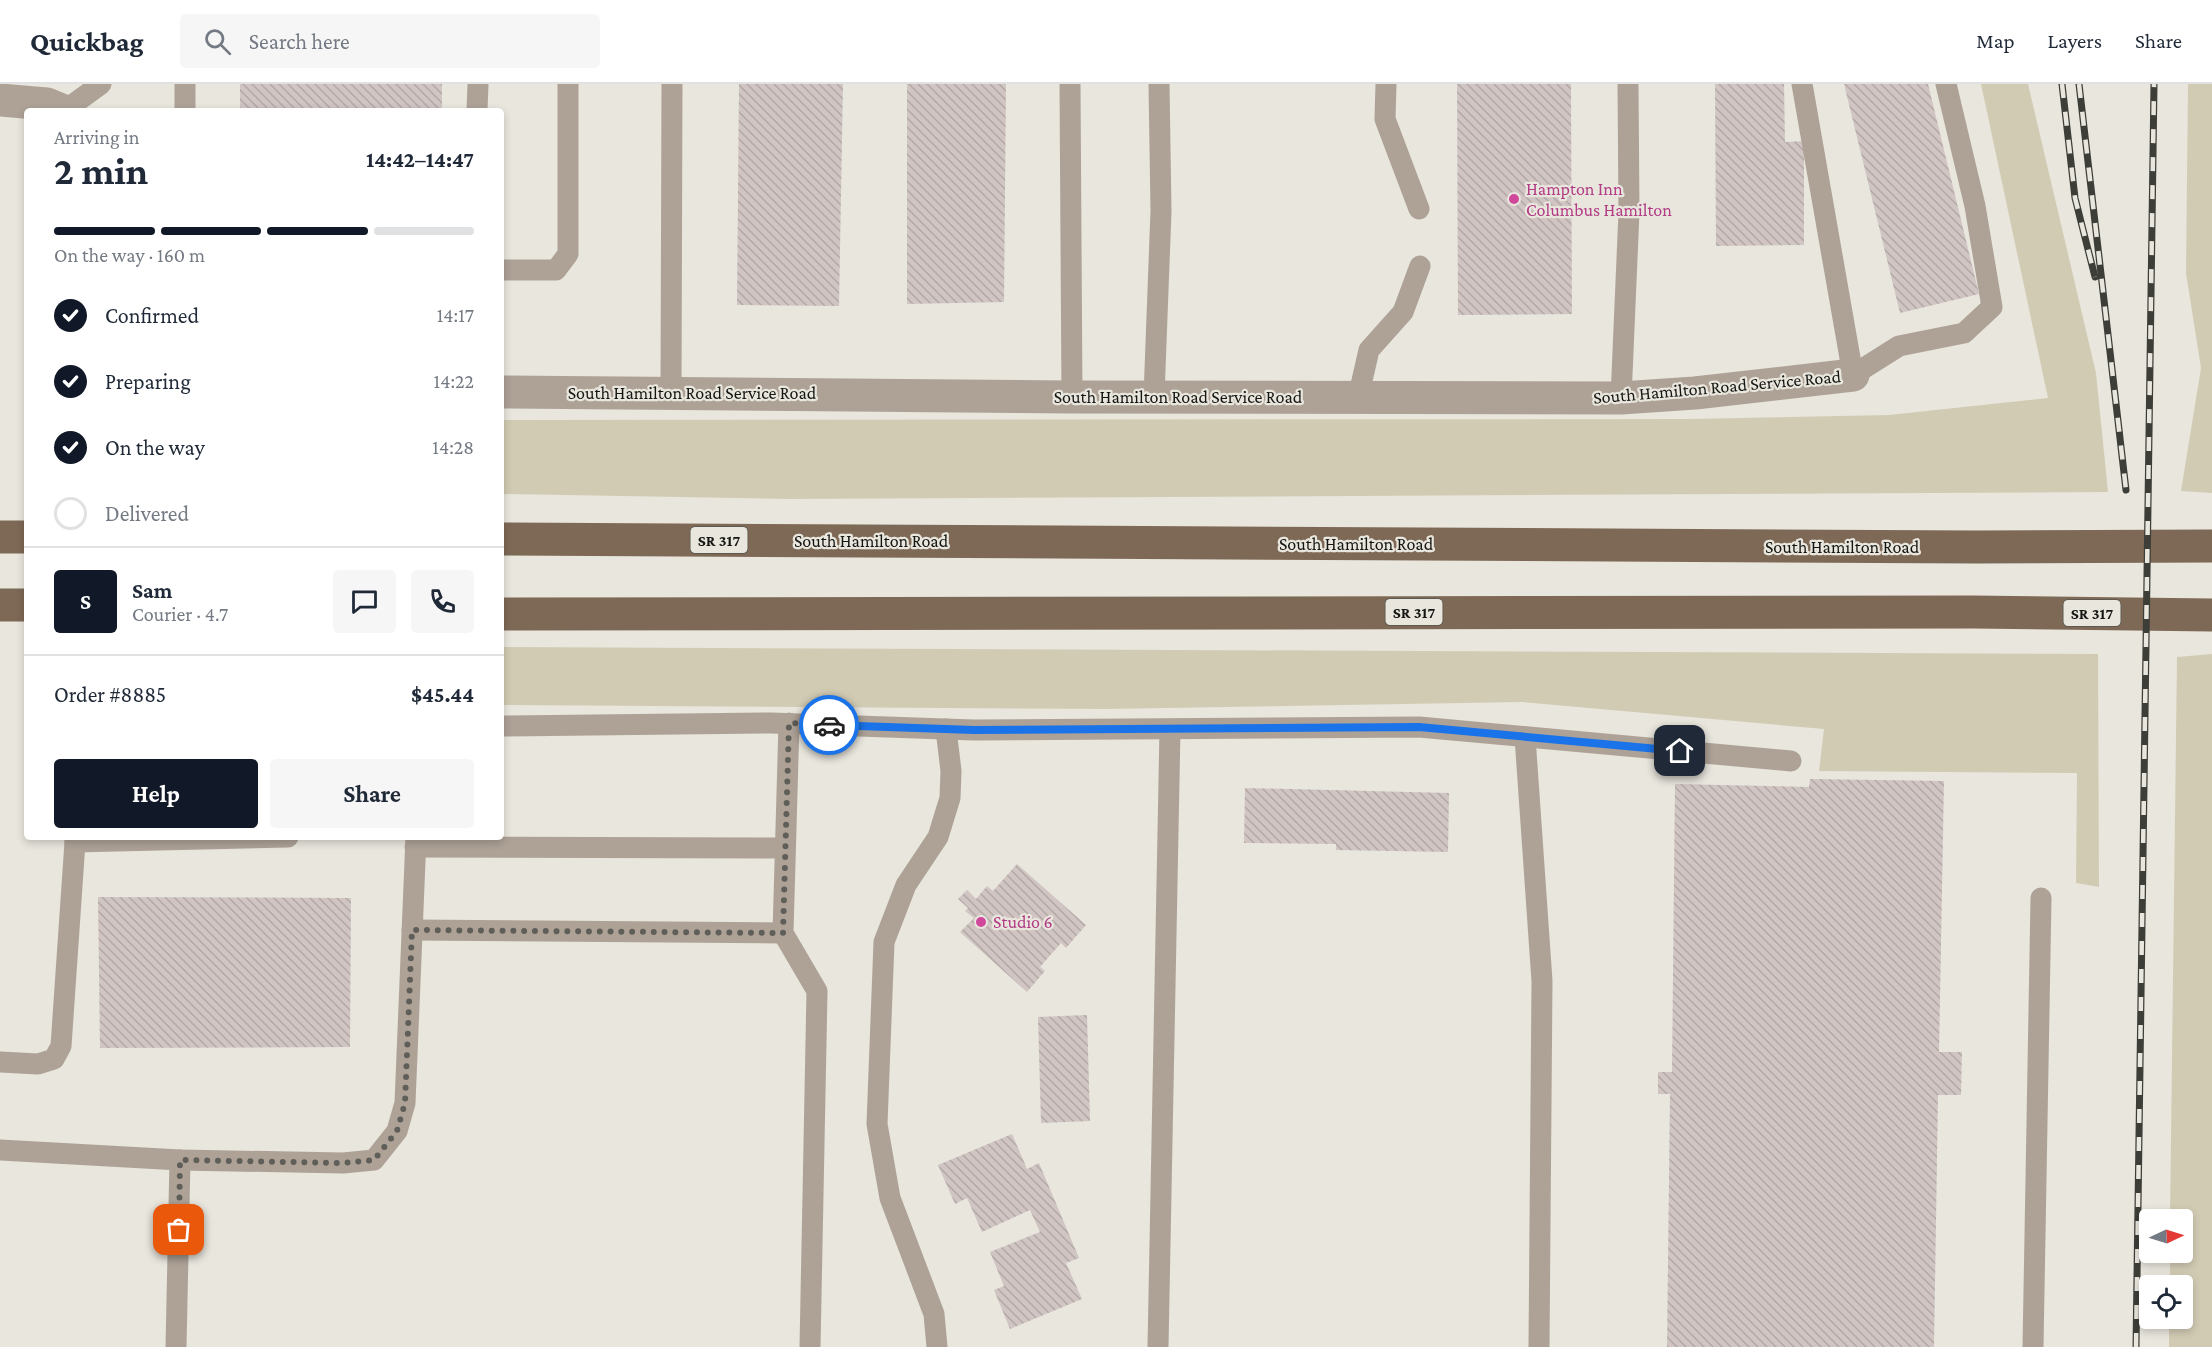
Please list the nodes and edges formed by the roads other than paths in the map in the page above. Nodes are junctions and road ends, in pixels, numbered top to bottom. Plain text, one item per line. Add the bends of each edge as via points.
1 (101, 84) edge
2 (185, 84) edge
3 (478, 84) edge
4 (568, 84) edge
5 (672, 84) edge
6 (1070, 84) edge
7 (1159, 84) edge
8 (1386, 84) edge
9 (1628, 84) edge
10 (1802, 84) edge
11 (1946, 84) edge
12 (0, 100) edge
13 (56, 108) edge
14 (68, 108) edge
15 (185, 108) edge
16 (477, 108) edge
17 (1419, 209) dead end
18 (1420, 266) dead end
19 (504, 270) edge
20 (1853, 375) junction
21 (504, 392) edge
22 (672, 392) junction
23 (1154, 396) junction
24 (1072, 397) junction
25 (1358, 398) junction
26 (1621, 398) junction
27 (0, 537) edge
28 (24, 537) edge
29 (504, 539) edge
30 (2212, 546) edge
31 (0, 605) edge
32 (24, 606) edge
33 (504, 614) edge
34 (2212, 615) edge
35 (789, 723) junction
36 (504, 726) edge
37 (946, 729) junction
38 (1170, 729) junction
39 (1525, 737) junction
40 (1791, 760) dead end
41 (75, 840) edge
42 (416, 842) edge
43 (785, 848) junction
44 (2042, 898) dead end
45 (412, 930) junction
46 (783, 933) junction
47 (0, 1062) edge
48 (0, 1150) edge
49 (180, 1160) junction
50 (176, 1347) edge
51 (810, 1347) edge
52 (937, 1347) edge
53 (1158, 1347) edge
54 (1539, 1347) edge
55 (2033, 1347) edge

1 - 14 lane
2 - 15 lane
3 - 16 lane
4 - 19 lane via 568,254 556,270
5 - 22 lane
6 - 24 lane
7 - 23 lane via 1161,211
8 - 17 lane via 1385,119
9 - 26 lane via 1629,212
10 - 20 lane
11 - 20 lane via 1975,206 1992,308 1964,333 1899,346
12 - 13 street
18 - 25 lane via 1403,312 1368,350
20 - 26 street, South Hamilton Road Service Road
21 - 22 street, South Hamilton Road Service Road
22 - 24 street, South Hamilton Road Service Road
23 - 24 street, South Hamilton Road Service Road
23 - 25 street, South Hamilton Road Service Road
25 - 26 street, South Hamilton Road Service Road
27 - 28 main road
29 - 30 main road, South Hamilton Road / SR 317
31 - 32 main road
33 - 34 main road, SR 317
35 - 36 lane
35 - 37 lane
35 - 43 lane
37 - 38 lane
37 - 52 lane via 950,798 938,837 906,885 884,942 877,1124 890,1198 934,1314
38 - 39 lane via 1419,727
38 - 53 lane
39 - 40 lane
39 - 54 lane via 1542,981
41 - 47 lane via 62,1046 54,1059 38,1064
42 - 43 lane
42 - 45 lane
43 - 46 lane
44 - 55 lane
45 - 46 lane
45 - 49 lane via 405,1103 397,1131 374,1160
46 - 51 lane via 817,991
48 - 49 lane
49 - 50 lane

